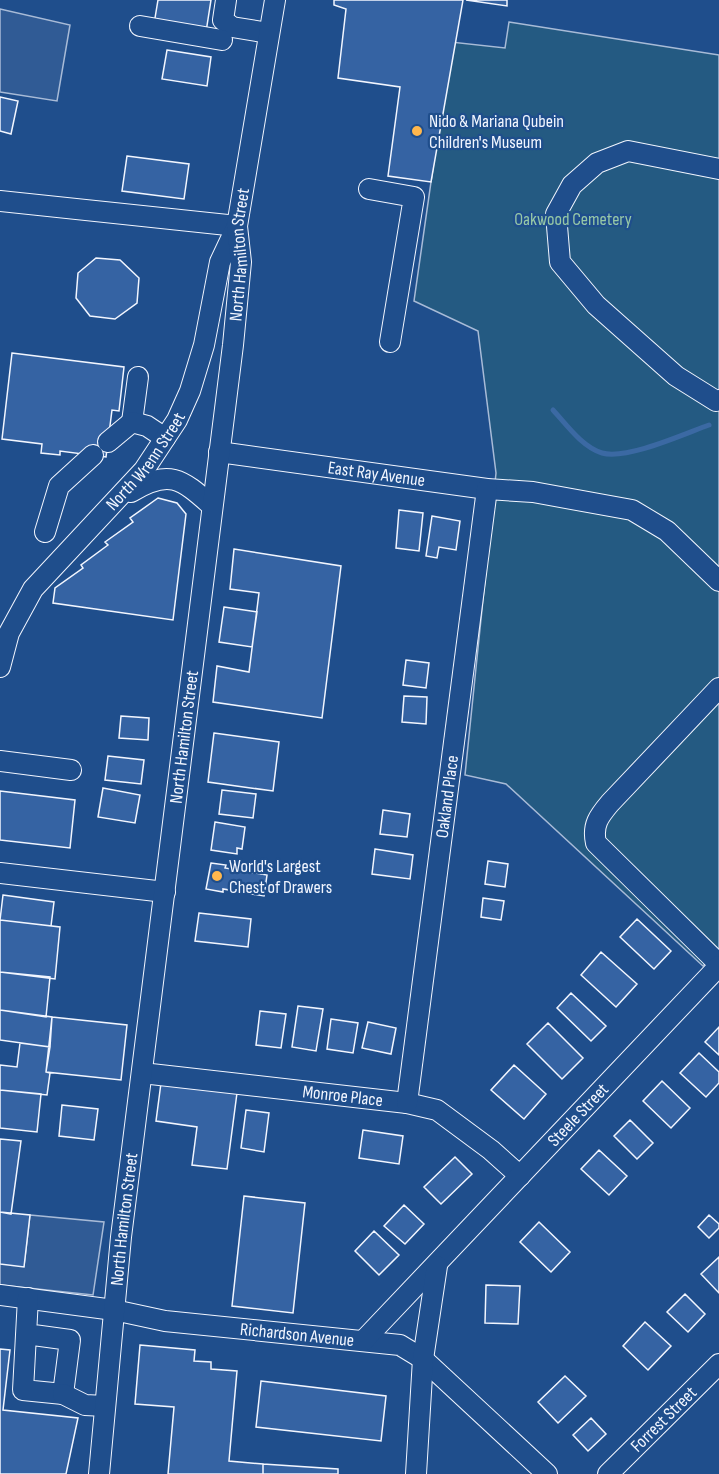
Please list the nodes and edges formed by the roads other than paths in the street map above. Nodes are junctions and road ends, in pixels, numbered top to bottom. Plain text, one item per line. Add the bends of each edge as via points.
1 (226, 0) edge
2 (275, 0) edge
3 (140, 26) dead end
4 (269, 33) junction
5 (222, 40) dead end
6 (719, 169) edge
7 (369, 189) dead end
8 (0, 201) edge
9 (237, 226) junction
10 (390, 342) dead end
11 (138, 377) dead end
12 (718, 404) edge
13 (132, 422) junction
14 (165, 438) junction
15 (108, 442) dead end
16 (219, 453) junction
17 (93, 455) dead end
18 (487, 489) junction
19 (114, 503) junction
20 (212, 506) junction
21 (45, 532) dead end
22 (719, 581) edge
23 (0, 667) edge
24 (719, 688) edge
25 (0, 761) edge
26 (71, 770) dead end
27 (0, 873) edge
28 (165, 892) junction
29 (719, 965) edge
30 (142, 1073) junction
31 (406, 1103) junction
32 (520, 1176) junction
33 (437, 1266) junction
34 (0, 1294) edge
35 (28, 1298) junction
36 (114, 1310) junction
37 (26, 1334) junction
38 (363, 1341) junction
39 (423, 1359) junction
40 (719, 1364) edge
41 (63, 1394) junction
42 (105, 1406) junction
43 (99, 1474) edge
44 (416, 1474) edge
45 (547, 1474) edge
46 (608, 1474) edge

1 - 4 street via 223,20 232,27
2 - 4 street, North Hamilton Street
3 - 5 street
4 - 9 street, North Hamilton Street
6 - 12 street via 628,150 597,163 572,185 556,214 560,262 596,305 676,376
7 - 10 street via 414,197
8 - 9 street
9 - 14 street, North Wrenn Street via 219,262 204,345 190,391
9 - 16 street, North Hamilton Street via 241,262
11 - 13 street
13 - 14 street
13 - 15 street
14 - 19 street, North Wrenn Street via 144,470
16 - 18 street, East Ray Avenue
16 - 20 street, North Hamilton Street
17 - 21 street via 59,486
18 - 22 street, East Ray Avenue via 533,492 632,510 667,531
18 - 31 street, Oakland Place
19 - 20 street via 160,478 185,483
19 - 23 street, North Wrenn Street via 33,589 9,633
20 - 28 street, North Hamilton Street
24 - 29 street via 610,803 593,831 596,843
25 - 26 street
27 - 28 street
28 - 30 street, North Hamilton Street
29 - 32 street, Steele Street
30 - 31 street, Monroe Place
30 - 36 street, North Hamilton Street
31 - 32 street, Monroe Place via 437,1110
32 - 33 street, Steele Street
33 - 38 street, Steele Street
33 - 39 street
34 - 35 street, Richardson Avenue
35 - 36 street, Richardson Avenue
35 - 37 street
36 - 38 street, Richardson Avenue via 165,1321
36 - 42 street, North Hamilton Street
37 - 41 street via 23,1390
37 - 41 street via 70,1340
38 - 39 street, Richardson Avenue via 400,1345
39 - 44 street
39 - 45 street, Richardson Avenue
40 - 46 street, Forrest Street
41 - 42 street via 85,1404
42 - 43 street, North Hamilton Street

